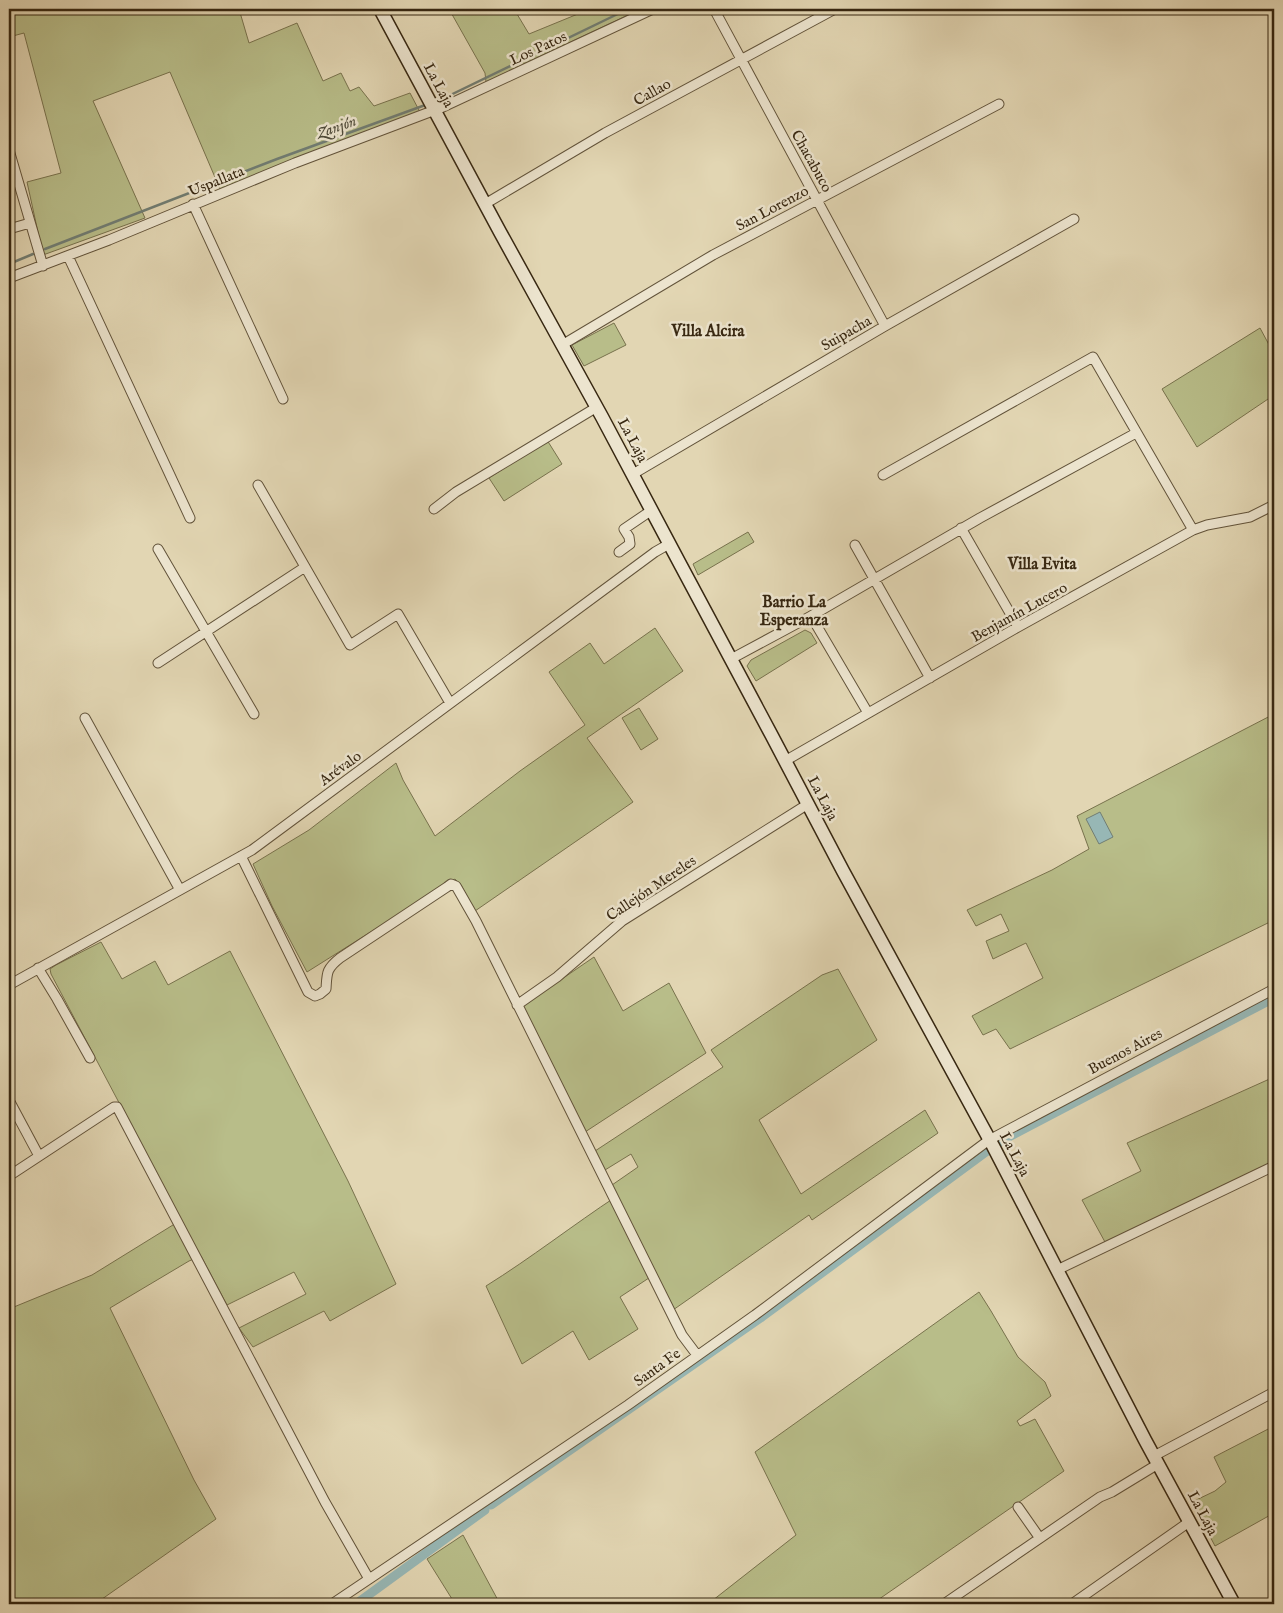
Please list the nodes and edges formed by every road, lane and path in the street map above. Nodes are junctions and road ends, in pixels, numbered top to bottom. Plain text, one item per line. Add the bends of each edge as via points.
1 (380, 9) edge
2 (653, 9) edge
3 (714, 9) edge
4 (835, 9) edge
5 (741, 59) junction
6 (999, 104) dead end
7 (434, 111) junction
8 (9, 150) edge
9 (817, 199) junction
10 (193, 204) junction
11 (485, 204) junction
12 (1074, 219) dead end
13 (30, 223) junction
14 (9, 229) edge
15 (68, 256) junction
16 (43, 266) junction
17 (9, 278) edge
18 (886, 326) junction
19 (562, 345) junction
20 (283, 398) dead end
21 (597, 407) junction
22 (1136, 433) junction
23 (633, 474) junction
24 (883, 475) dead end
25 (258, 485) dead end
26 (1274, 505) edge
27 (434, 509) dead end
28 (652, 510) junction
29 (190, 518) dead end
30 (962, 528) junction
31 (1194, 530) junction
32 (669, 544) junction
33 (855, 545) dead end
34 (158, 549) dead end
35 (619, 552) dead end
36 (304, 567) junction
37 (874, 579) junction
38 (811, 616) junction
39 (1018, 628) junction
40 (206, 631) junction
41 (731, 659) junction
42 (158, 663) dead end
43 (930, 678) junction
44 (450, 703) junction
45 (868, 713) junction
46 (254, 714) dead end
47 (85, 718) dead end
48 (785, 761) junction
49 (808, 804) junction
50 (241, 856) junction
51 (180, 890) junction
52 (38, 968) junction
53 (9, 985) edge
54 (1274, 989) edge
55 (517, 1005) junction
56 (90, 1058) dead end
57 (9, 1100) edge
58 (992, 1145) junction
59 (40, 1156) junction
60 (1274, 1166) edge
61 (9, 1176) edge
62 (1057, 1270) junction
63 (697, 1355) junction
64 (1274, 1392) edge
65 (1156, 1460) junction
66 (1018, 1506) dead end
67 (1189, 1522) junction
68 (1039, 1537) junction
69 (369, 1579) junction
70 (332, 1604) edge
71 (944, 1604) edge
72 (1072, 1604) edge
73 (1234, 1604) edge

1 - 7 main road, La Laja
2 - 7 street, Los Patos
3 - 5 street, Chacabuco
4 - 5 street, Callao
5 - 9 street, Chacabuco
5 - 11 street, Callao via 605,133
6 - 9 street, San Lorenzo
7 - 10 street, Uspallata
7 - 11 main road, La Laja
8 - 13 street
9 - 18 street, Chacabuco
9 - 19 street, San Lorenzo via 713,255
10 - 15 street, Uspallata
10 - 20 street
11 - 19 main road, La Laja
12 - 18 street, Suipacha
13 - 14 street
13 - 16 street
15 - 16 street, Uspallata
15 - 29 street
16 - 17 street, Uspallata
18 - 23 street, Suipacha
19 - 21 main road, La Laja
21 - 23 main road, La Laja
21 - 27 street via 456,492
22 - 24 street via 1093,357
22 - 30 street
22 - 31 street
23 - 28 main road, La Laja
25 - 36 street
26 - 31 street, Benjamín Lucero via 1250,516
28 - 32 main road, La Laja
28 - 35 street via 624,529 630,544
30 - 37 street
30 - 39 street
31 - 39 street, Benjamín Lucero
32 - 41 main road, La Laja
32 - 44 street, Arévalo
33 - 37 street
34 - 40 street
36 - 40 street
36 - 44 street via 350,645 398,614
37 - 38 street
37 - 43 street
38 - 41 street
38 - 45 street
39 - 43 street, Benjamín Lucero
40 - 42 street
40 - 46 street
41 - 48 main road, La Laja
43 - 45 street, Benjamín Lucero
44 - 50 street, Arévalo
45 - 48 street, Benjamín Lucero
47 - 51 street
48 - 49 main road, La Laja
49 - 55 street, Callejón Mereles via 622,921
49 - 58 main road, La Laja
50 - 51 street, Arévalo
50 - 55 street via 308,992 315,996 326,990 327,972 331,965 451,884 456,886 476,921
51 - 52 street, Arévalo
52 - 53 street, Arévalo
52 - 56 street
54 - 58 street, Buenos Aires
55 - 63 street via 682,1335
57 - 59 street
58 - 62 main road, La Laja
58 - 63 street, Santa Fe
59 - 61 street
59 - 69 street via 117,1107 325,1502
60 - 62 street
62 - 65 main road, La Laja
63 - 69 street, Santa Fe
64 - 65 street
65 - 67 main road, La Laja
65 - 68 street via 1112,1492
66 - 68 street
67 - 72 street
67 - 73 main road, La Laja
68 - 71 street
69 - 70 street, Santa Fe

